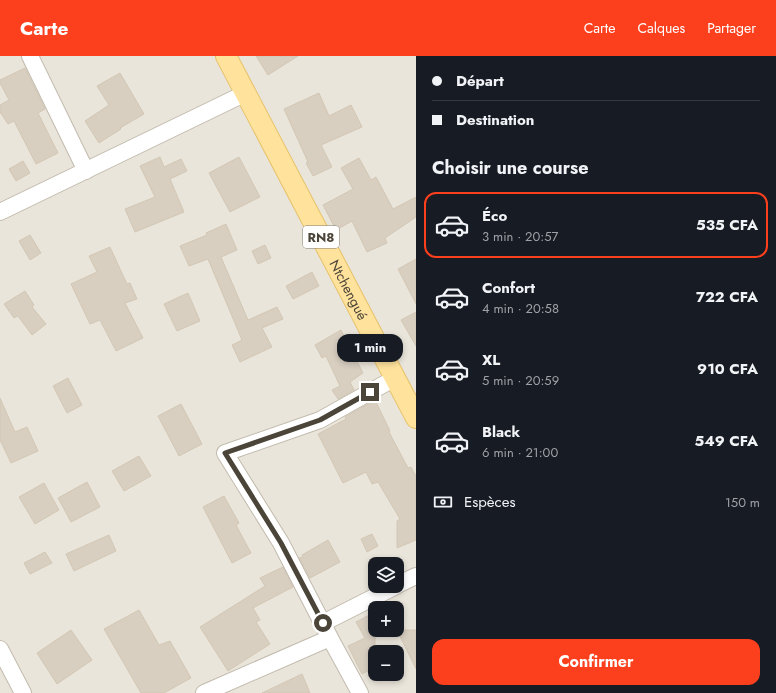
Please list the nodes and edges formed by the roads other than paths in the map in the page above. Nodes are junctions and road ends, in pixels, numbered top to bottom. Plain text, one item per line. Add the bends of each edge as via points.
1 (30, 56) edge
2 (226, 56) edge
3 (246, 93) junction
4 (86, 171) junction
5 (0, 212) edge
6 (395, 378) junction
7 (416, 418) edge
8 (416, 576) edge
9 (404, 582) edge
10 (382, 593) edge
11 (323, 623) junction
12 (330, 638) junction
13 (0, 649) edge
14 (23, 693) edge
15 (204, 693) edge
16 (360, 693) edge

1 - 4 street
2 - 3 main road, Ntchengué / RN8
3 - 4 street
3 - 6 main road, Ntchengué / RN8
4 - 5 street
6 - 7 main road, Ntchengué / RN8
6 - 11 street via 320,420 225,453 281,543
8 - 9 street
10 - 11 street
11 - 12 street
12 - 15 street
12 - 16 street
13 - 14 street

